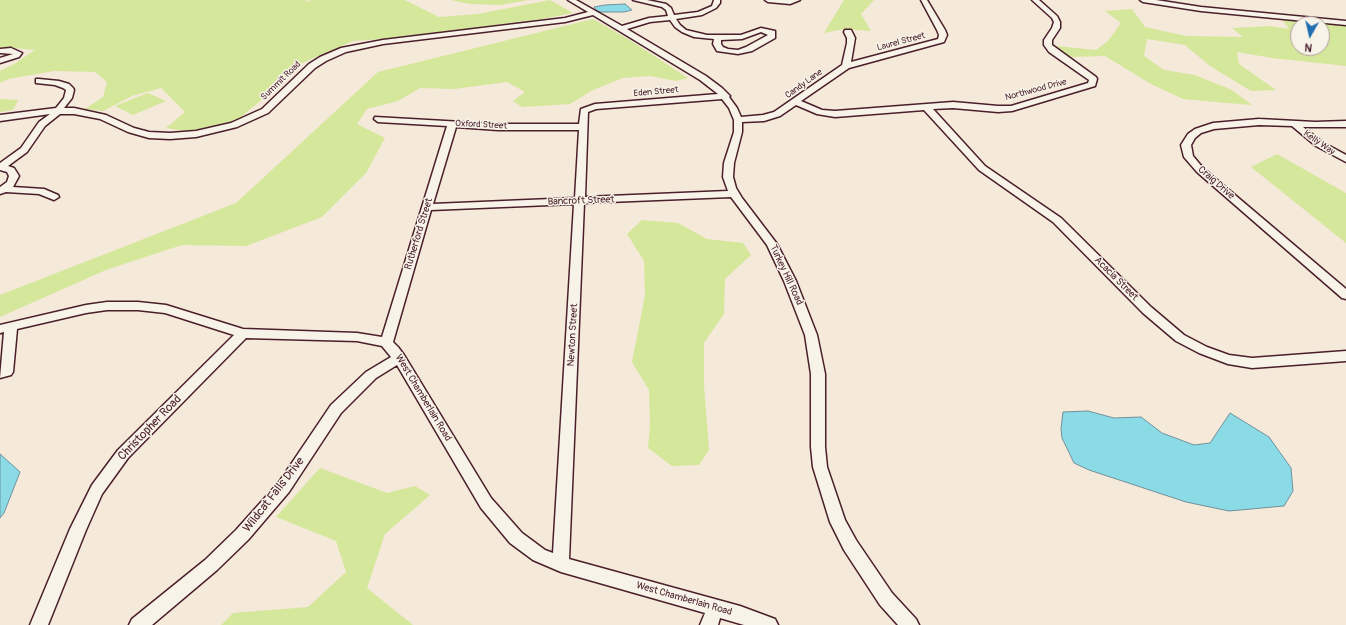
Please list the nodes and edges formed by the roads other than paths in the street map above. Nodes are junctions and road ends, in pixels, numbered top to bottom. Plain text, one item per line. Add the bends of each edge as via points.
1 (571, 0) edge
2 (636, 0) edge
3 (717, 0) edge
4 (768, 0) edge
5 (797, 0) edge
6 (924, 0) edge
7 (1035, 0) edge
8 (1144, 0) edge
9 (593, 12) junction
10 (672, 18) junction
11 (1346, 23) edge
12 (621, 28) junction
13 (848, 32) dead end
14 (718, 38) junction
15 (0, 51) edge
16 (0, 61) edge
17 (846, 66) junction
18 (39, 81) dead end
19 (726, 96) junction
20 (796, 102) junction
21 (926, 107) junction
22 (588, 108) joint
23 (58, 111) junction
24 (0, 118) edge
25 (378, 119) dead end
26 (738, 120) junction
27 (452, 124) junction
28 (1294, 124) junction
29 (1346, 124) edge
30 (583, 127) junction
31 (1346, 160) edge
32 (0, 167) edge
33 (2, 190) edge
34 (734, 194) junction
35 (54, 197) dead end
36 (579, 202) junction
37 (427, 207) junction
38 (1346, 295) edge
39 (6, 328) edge
40 (242, 333) junction
41 (386, 343) junction
42 (1346, 356) edge
43 (399, 358) junction
44 (0, 374) edge
45 (561, 564) junction
46 (715, 608) junction
47 (39, 625) edge
48 (138, 625) edge
49 (709, 625) edge
50 (769, 625) edge
51 (910, 625) edge

1 - 9 street
2 - 10 street via 664,5 669,9
3 - 10 street via 714,7 706,13
4 - 5 street
6 - 17 street, Laurel Street via 941,30 941,40
7 - 21 street, Northwood Drive via 1055,17 1057,22 1048,45 1093,79 1092,84 1012,108 952,105
8 - 11 street via 1201,9
9 - 12 street
9 - 23 street, Summit Road via 580,17 376,43 344,50 312,66 265,111 234,124 205,132 178,136 149,135 97,115
10 - 12 street via 649,20
10 - 14 street via 680,29 689,33
12 - 19 street via 703,78
13 - 17 street via 851,38
14 - 14 street via 742,37 762,30 772,33 772,36 749,49 738,52 720,49
15 - 16 street via 11,50 18,53
17 - 20 street, Candy Lane
18 - 23 street via 62,84 69,88 68,98
19 - 22 street, Eden Street
19 - 26 street
20 - 21 street, Northwood Drive via 820,112 835,114
20 - 26 street, Candy Lane via 778,114
21 - 42 street, Acacia Street via 982,168 1057,220 1147,310 1180,338 1228,359 1252,362
22 - 30 street, Newton Street via 584,111
23 - 24 street, Summit Road
23 - 32 street via 42,124 24,150
25 - 27 street, Oxford Street
26 - 34 street, Turkey Hill Road via 738,132 729,163 728,177
27 - 30 street, Oxford Street
27 - 37 street, Rutherford Street
28 - 29 street, Craig Drive
28 - 31 street, Kelly Way via 1319,144
28 - 38 street, Craig Drive via 1259,122 1207,127 1191,136 1186,149 1200,170
30 - 36 street, Newton Street
32 - 33 street via 11,170 14,174 13,181
33 - 35 street via 40,190
34 - 36 street, Bancroft Street
34 - 51 street, Turkey Hill Road via 772,244 811,334 818,374 817,427 820,467 838,522 886,599
36 - 37 street, Bancroft Street
36 - 45 street, Newton Street
37 - 41 street, Rutherford Street
39 - 40 street via 86,309 133,306 166,309
39 - 44 street via 6,372
40 - 41 street via 357,337
40 - 47 street, Christopher Road via 123,454 97,490 78,529
41 - 43 street, West Chamberlain Road via 392,346
43 - 45 street, West Chamberlain Road via 486,503 500,521 516,538 539,555
43 - 48 street, Wildcat Falls Drive via 371,375 336,409 284,487 242,535
45 - 46 street, West Chamberlain Road
46 - 49 street
46 - 50 street, West Chamberlain Road

